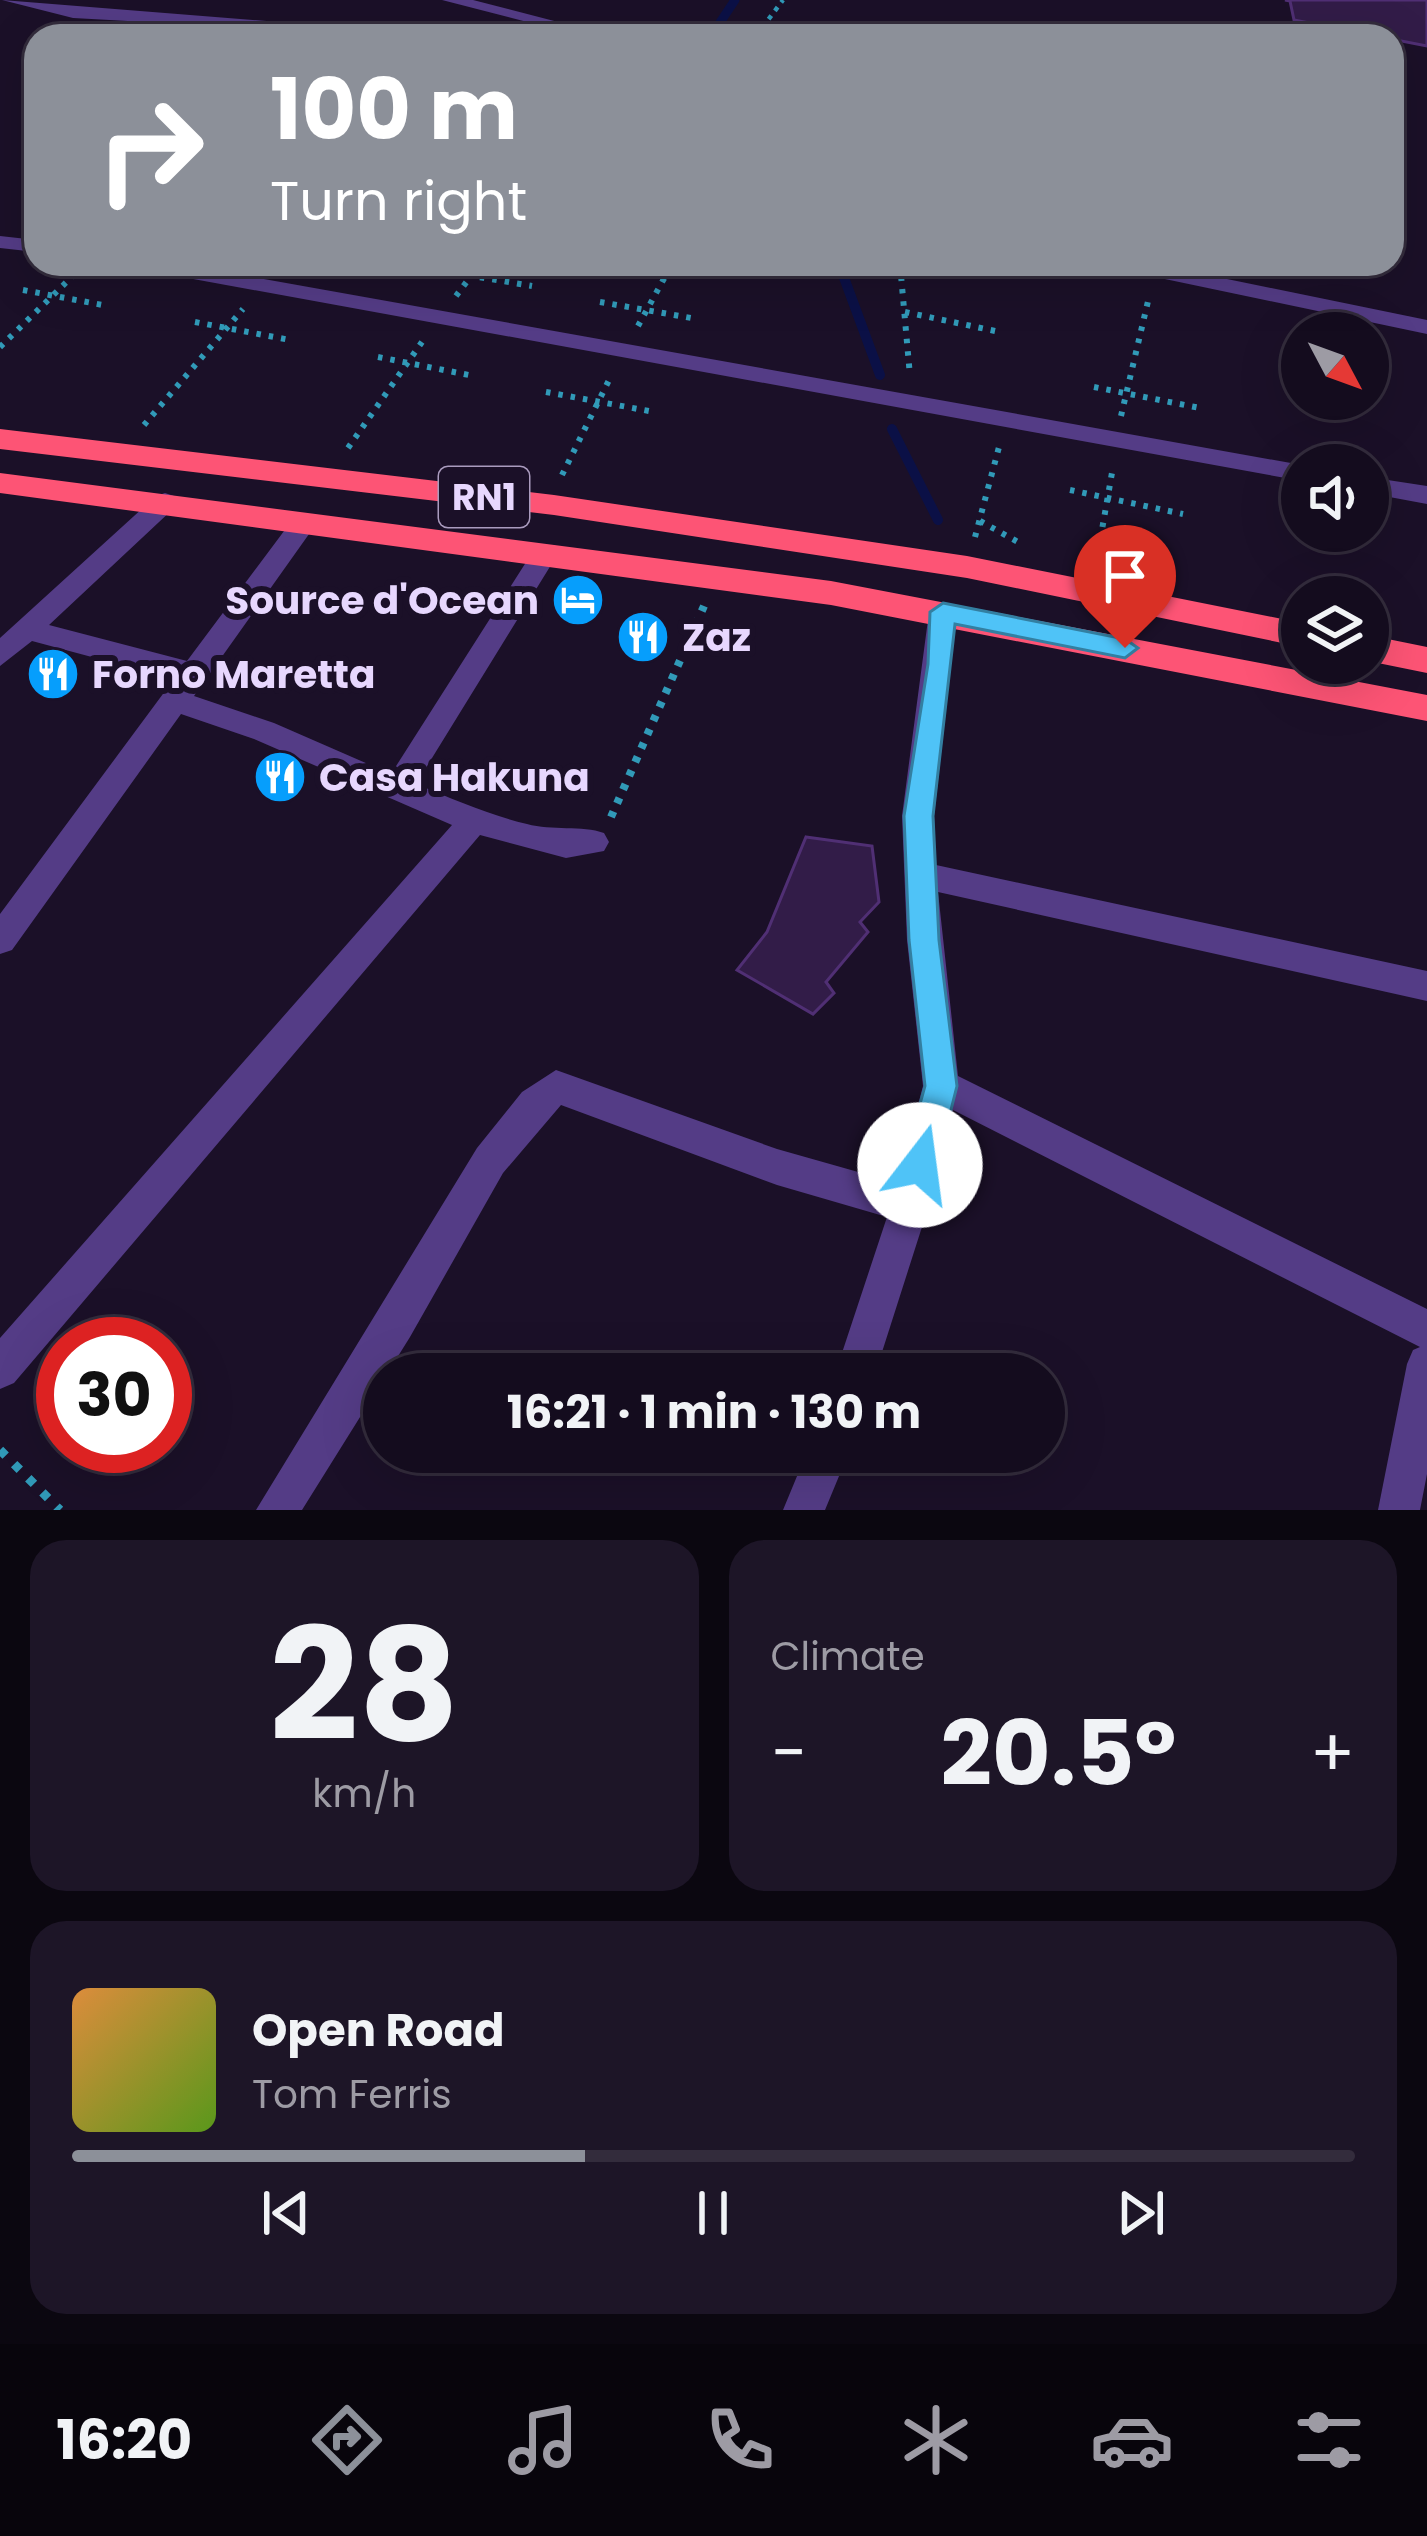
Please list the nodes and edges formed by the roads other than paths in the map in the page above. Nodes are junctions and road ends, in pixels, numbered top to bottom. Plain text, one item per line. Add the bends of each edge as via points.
1 (11, 0) edge
2 (63, 0) edge
3 (452, 0) edge
4 (544, 0) edge
5 (41, 8) junction
6 (522, 16) junction
7 (242, 24) edge
8 (511, 24) edge
9 (555, 24) edge
10 (216, 276) edge
11 (1181, 276) edge
12 (1282, 276) edge
13 (1427, 305) edge
14 (1427, 326) edge
15 (0, 439) edge
16 (1281, 469) edge
17 (0, 483) edge
18 (1389, 488) edge
19 (1427, 495) edge
20 (165, 502) junction
21 (305, 521) junction
22 (546, 552) junction
23 (943, 612) junction
24 (1281, 631) edge
25 (10, 642) edge
26 (1389, 652) edge
27 (1427, 660) edge
28 (196, 674) junction
29 (177, 702) junction
30 (1427, 708) edge
31 (398, 788) junction
32 (475, 820) junction
33 (592, 842) road end
34 (920, 875) junction
35 (0, 940) edge
36 (1427, 986) edge
37 (941, 1086) junction
38 (910, 1205) junction
39 (1427, 1330) edge
40 (862, 1353) edge
41 (1427, 1364) edge
42 (0, 1369) edge
43 (819, 1473) edge
44 (277, 1510) edge
45 (804, 1510) edge
46 (1399, 1510) edge

1 - 5 street
2 - 5 street
3 - 6 street
4 - 6 street
5 - 7 street
6 - 8 street
6 - 9 street
10 - 16 street
11 - 14 street
12 - 13 street
15 - 24 highway, RN1 via 554,505 967,567
17 - 20 highway, RN1
18 - 19 street
20 - 21 highway, RN1
20 - 25 street
21 - 22 highway, RN1
21 - 28 street
22 - 23 highway, RN1
22 - 31 street
23 - 30 highway, RN1
23 - 34 street via 919,816
25 - 28 street
26 - 27 highway
28 - 29 street
29 - 31 street
29 - 35 street
31 - 32 street
32 - 33 street via 564,845
32 - 42 street
34 - 36 street
34 - 37 street
37 - 38 street
37 - 39 street
38 - 40 street
38 - 44 street via 556,1087 532,1105 476,1186
41 - 46 street
43 - 45 street

